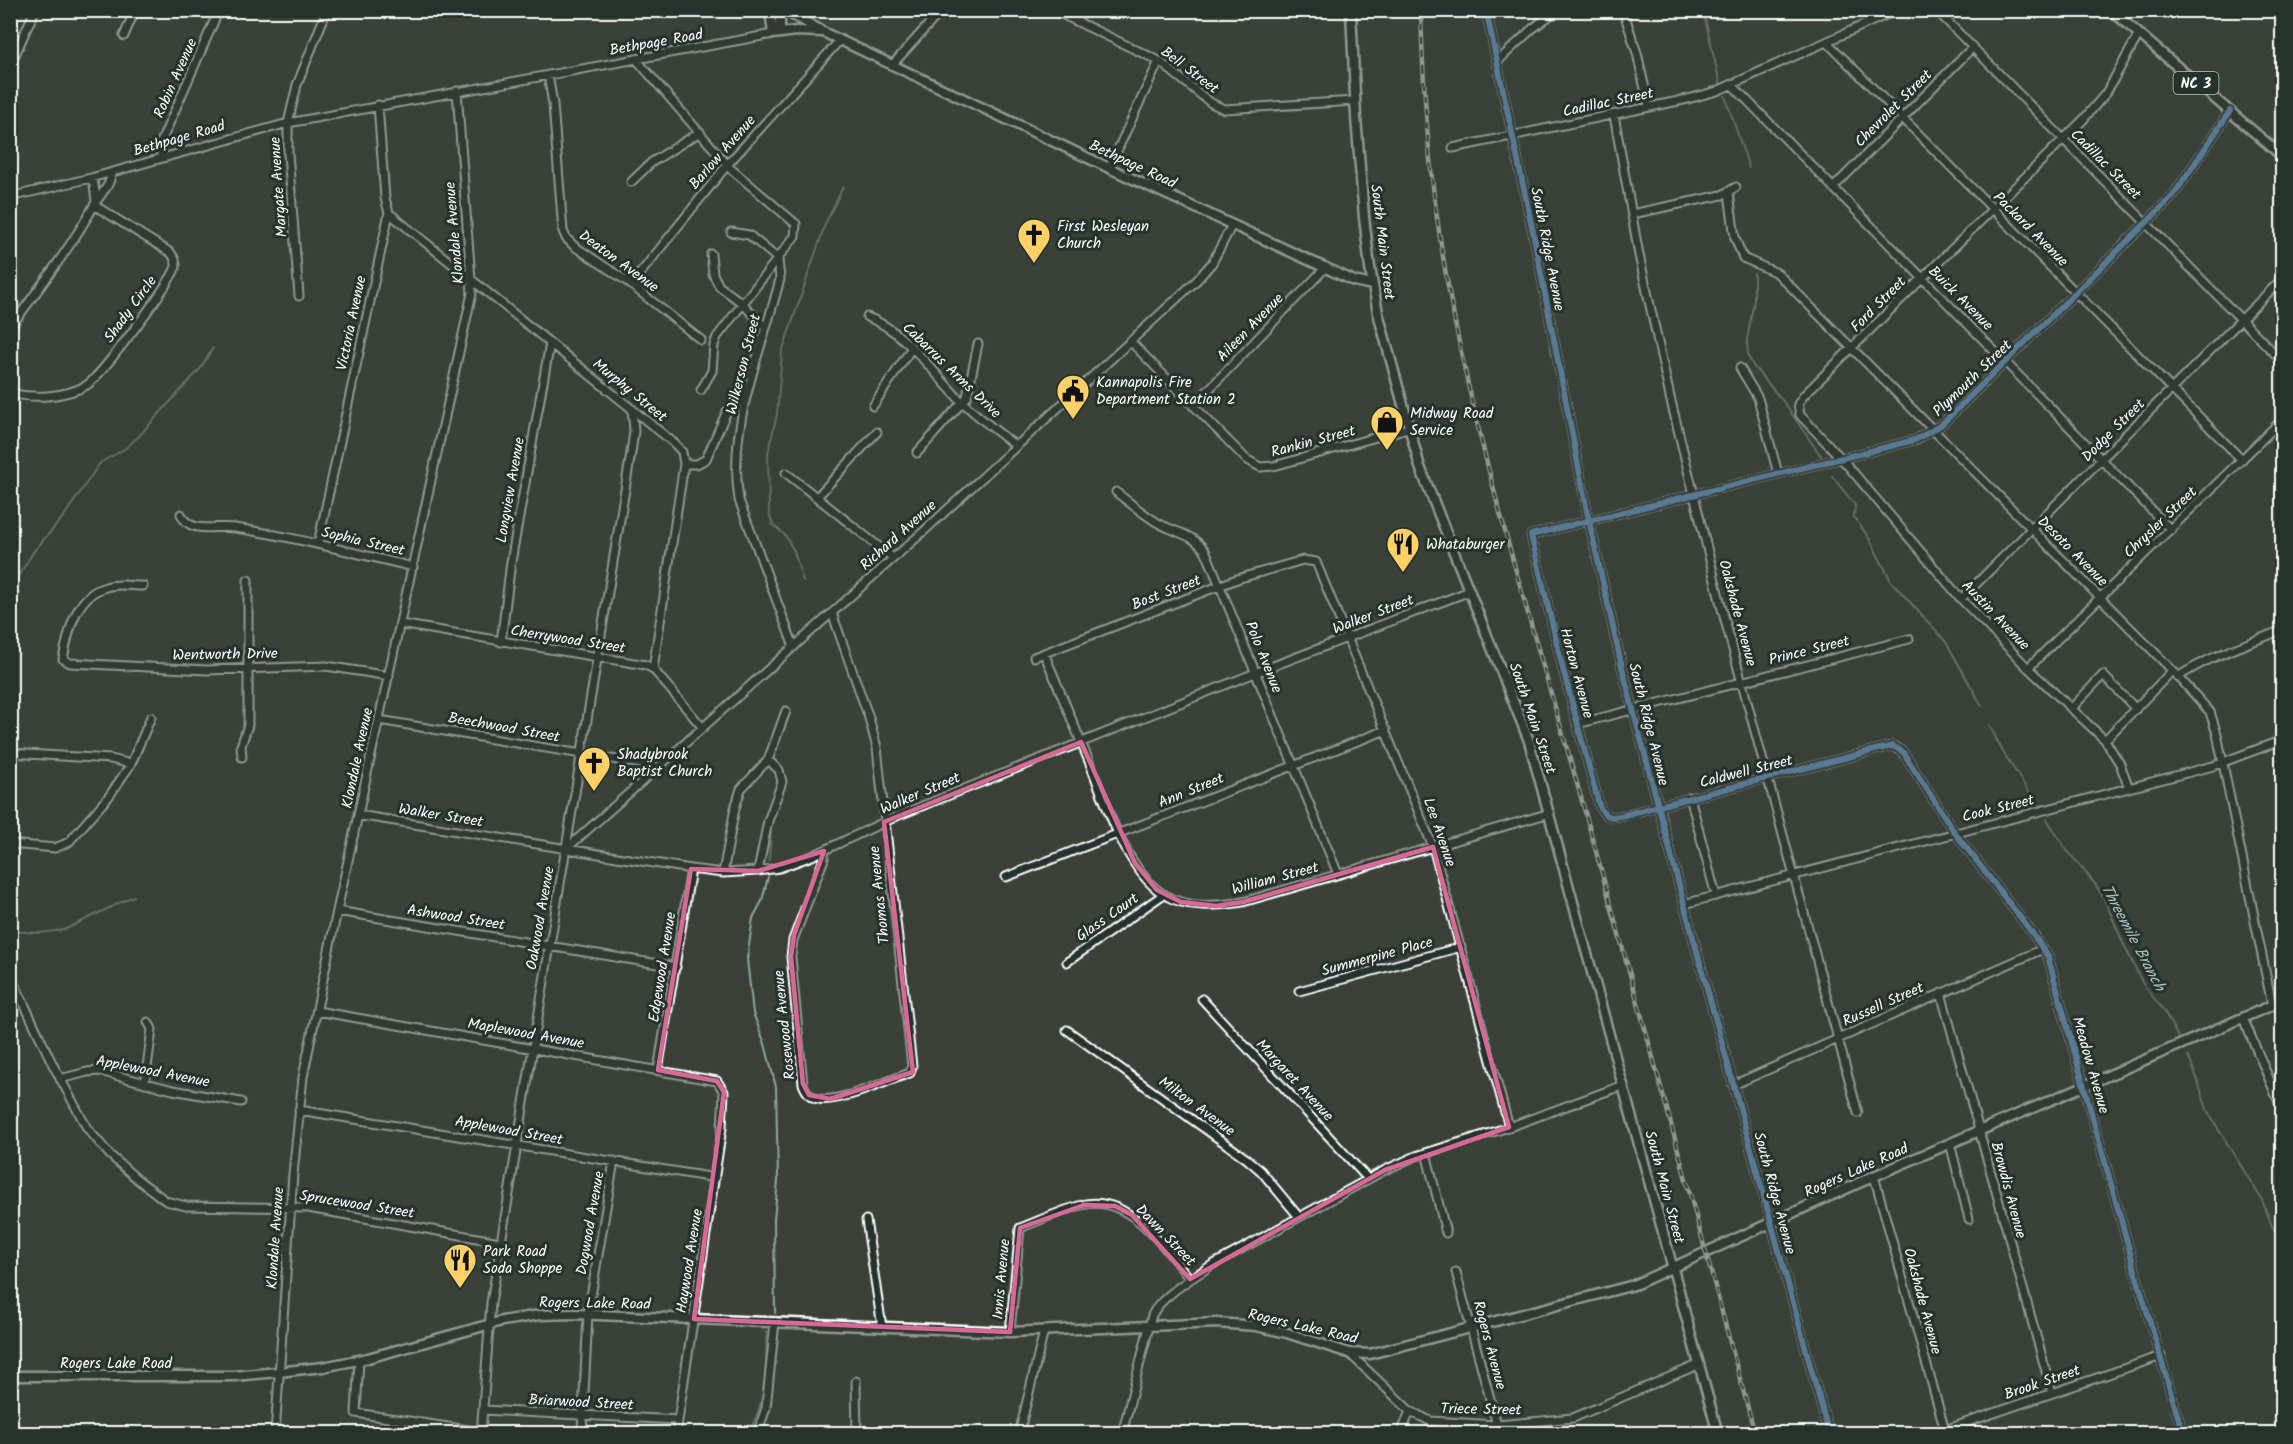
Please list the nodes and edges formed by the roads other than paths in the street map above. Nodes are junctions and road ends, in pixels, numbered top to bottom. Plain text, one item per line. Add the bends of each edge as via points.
1 (34, 10) edge
2 (135, 10) edge
3 (219, 10) edge
4 (327, 10) edge
5 (770, 10) edge
6 (782, 10) edge
7 (942, 10) edge
8 (1053, 10) edge
9 (1351, 10) edge
10 (1486, 10) edge
11 (1557, 10) edge
12 (1623, 10) edge
13 (1897, 10) edge
14 (1936, 10) edge
15 (2111, 10) edge
16 (823, 32) junction
17 (777, 34) junction
18 (2139, 34) junction
19 (124, 36) dead end
20 (840, 40) junction
21 (1827, 42) junction
22 (1972, 48) junction
23 (636, 59) junction
24 (1159, 61) junction
25 (1498, 61) junction
26 (893, 64) junction
27 (10, 66) edge
28 (548, 75) junction
29 (1732, 85) junction
30 (457, 91) junction
31 (1355, 101) junction
32 (378, 105) junction
33 (1649, 107) junction
34 (2230, 111) junction
35 (1614, 115) junction
36 (1902, 118) junction
37 (288, 123) junction
38 (700, 132) junction
39 (1513, 136) junction
40 (2063, 140) junction
41 (1453, 148) dead end
42 (2282, 155) edge
43 (160, 158) junction
44 (728, 164) junction
45 (1109, 168) junction
46 (112, 171) junction
47 (90, 178) junction
48 (631, 182) dead end
49 (1736, 187) dead end
50 (1833, 188) junction
51 (1729, 193) junction
52 (10, 197) edge
53 (95, 203) junction
54 (1992, 208) junction
55 (389, 213) junction
56 (1632, 214) junction
57 (2146, 223) junction
58 (1232, 225) junction
59 (731, 232) dead end
60 (711, 254) dead end
61 (778, 259) junction
62 (1326, 267) junction
63 (471, 279) junction
64 (1922, 279) junction
65 (2283, 279) edge
66 (625, 280) junction
67 (1372, 285) junction
68 (2076, 293) junction
69 (299, 296) dead end
70 (742, 303) junction
71 (867, 317) dead end
72 (2242, 321) junction
73 (765, 327) junction
74 (10, 328) edge
75 (700, 340) dead end
76 (1130, 341) junction
77 (550, 343) junction
78 (978, 344) dead end
79 (1852, 348) junction
80 (911, 349) junction
81 (2283, 362) edge
82 (2006, 363) junction
83 (1740, 368) dead end
84 (701, 390) dead end
85 (2172, 390) junction
86 (10, 393) edge
87 (964, 402) junction
88 (873, 406) dead end
89 (1193, 406) junction
90 (632, 409) junction
91 (727, 411) dead end
92 (2283, 420) edge
93 (1408, 428) junction
94 (1932, 431) junction
95 (877, 432) dead end
96 (1016, 446) junction
97 (917, 453) dead end
98 (1842, 459) junction
99 (2102, 460) junction
100 (2242, 460) junction
101 (684, 464) junction
102 (786, 473) dead end
103 (1778, 474) junction
104 (1116, 492) dead end
105 (1694, 495) junction
106 (817, 497) junction
107 (182, 514) dead end
108 (1589, 521) junction
109 (2032, 529) junction
110 (2171, 530) junction
111 (1530, 535) joint
112 (318, 544) junction
113 (893, 558) junction
114 (1311, 559) joint
115 (413, 567) junction
116 (248, 580) dead end
117 (1220, 585) junction
118 (143, 586) dead end
119 (1470, 591) junction
120 (1961, 599) junction
121 (2101, 599) junction
122 (832, 613) junction
123 (400, 624) junction
124 (2283, 630) edge
125 (1348, 638) junction
126 (1909, 639) dead end
127 (501, 642) junction
128 (794, 647) junction
129 (1044, 653) junction
130 (597, 657) junction
131 (1034, 657) dead end
132 (2028, 668) junction
133 (248, 669) junction
134 (653, 669) junction
135 (2172, 671) junction
136 (1256, 673) junction
137 (389, 676) junction
138 (2178, 677) junction
139 (1742, 682) junction
140 (2072, 709) junction
141 (2136, 709) junction
142 (1632, 710) junction
143 (786, 711) dead end
144 (151, 717) dead end
145 (379, 720) junction
146 (1577, 724) junction
147 (703, 728) junction
148 (1386, 730) junction
149 (2283, 740) edge
150 (2105, 741) junction
151 (1081, 742) junction
152 (1893, 746) joint
153 (10, 753) edge
154 (581, 754) junction
155 (242, 757) dead end
156 (768, 760) junction
157 (2223, 763) junction
158 (131, 764) junction
159 (1293, 765) junction
160 (660, 767) junction
161 (1767, 778) junction
162 (2129, 788) junction
163 (1689, 797) junction
164 (1657, 806) junction
165 (1550, 813) junction
166 (358, 815) junction
167 (1606, 816) joint
168 (884, 822) junction
169 (1118, 833) junction
170 (1955, 833) junction
171 (10, 844) edge
172 (1433, 847) junction
173 (566, 849) junction
174 (824, 850) junction
175 (691, 869) junction
176 (758, 871) junction
177 (723, 873) junction
178 (1338, 874) junction
179 (1793, 874) junction
180 (1006, 877) dead end
181 (1164, 894) junction
182 (1716, 896) junction
183 (1684, 904) junction
184 (337, 911) junction
185 (549, 946) junction
186 (1461, 947) junction
187 (2043, 949) junction
188 (1067, 962) dead end
189 (676, 967) junction
190 (10, 974) edge
191 (1299, 991) dead end
192 (1941, 993) junction
193 (1202, 999) dead end
194 (2283, 1001) edge
195 (2272, 1005) junction
196 (316, 1011) junction
197 (2243, 1018) junction
198 (147, 1022) dead end
199 (1067, 1030) dead end
200 (1837, 1039) junction
201 (532, 1048) junction
202 (658, 1070) junction
203 (910, 1073) joint
204 (60, 1079) junction
205 (145, 1083) junction
206 (1624, 1085) junction
207 (1733, 1085) junction
208 (2084, 1086) junction
209 (724, 1092) joint
210 (242, 1102) dead end
211 (2283, 1109) edge
212 (299, 1110) junction
213 (1858, 1113) dead end
214 (1509, 1127) junction
215 (1979, 1131) junction
216 (1950, 1143) junction
217 (516, 1145) junction
218 (1426, 1153) junction
219 (614, 1161) junction
220 (1874, 1176) junction
221 (715, 1178) junction
222 (1368, 1179) junction
223 (290, 1207) junction
224 (1299, 1216) junction
225 (1969, 1218) dead end
226 (866, 1220) dead end
227 (1771, 1222) junction
228 (1020, 1228) joint
229 (1446, 1233) dead end
230 (500, 1242) junction
231 (1673, 1267) junction
232 (1456, 1272) dead end
233 (1190, 1279) junction
234 (588, 1314) junction
235 (694, 1319) junction
236 (775, 1322) junction
237 (489, 1324) junction
238 (1149, 1325) junction
239 (882, 1327) junction
240 (1471, 1329) junction
241 (1044, 1331) junction
242 (1010, 1332) junction
243 (1349, 1353) junction
244 (2161, 1356) junction
245 (359, 1360) junction
246 (1700, 1364) junction
247 (278, 1372) junction
248 (10, 1376) edge
249 (855, 1381) dead end
250 (2052, 1393) junction
251 (483, 1410) junction
252 (1410, 1411) junction
253 (583, 1415) junction
254 (678, 1420) junction
255 (1497, 1425) junction
256 (1945, 1432) edge
257 (481, 1433) edge
258 (275, 1434) edge
259 (582, 1434) edge
260 (676, 1434) edge
261 (758, 1434) edge
262 (857, 1434) edge
263 (1019, 1434) edge
264 (1122, 1434) edge
265 (1401, 1434) edge
266 (1718, 1434) edge
267 (1829, 1434) edge
268 (1933, 1434) edge
269 (2183, 1434) edge

1 - 27 street
2 - 19 street
3 - 43 street, Robin Avenue via 161,142
4 - 37 street, Margate Avenue via 297,85
5 - 17 main road
6 - 16 main road
6 - 17 main road
7 - 26 street
8 - 24 street, Bell Street
9 - 31 main road, South Main Street
10 - 25 street, South Ridge Avenue
11 - 25 street
12 - 33 street
13 - 21 street, Cadillac Street
14 - 22 street, Cadillac Street
15 - 18 main road, NC 3
16 - 17 main road, Bethpage Road
16 - 20 main road, Bethpage Road
17 - 23 street, Bethpage Road
18 - 34 main road, NC 3
18 - 40 street, Ford Street via 2106,93
20 - 26 main road, Bethpage Road
20 - 44 street, Barlow Avenue
21 - 29 street, Cadillac Street
21 - 36 street, Packard Avenue
22 - 36 street, Chevrolet Street
22 - 40 street, Cadillac Street
23 - 28 street, Bethpage Road
23 - 38 street, Wilkerson Street
24 - 31 street, Bell Street via 1224,109
24 - 45 street
25 - 39 street, South Ridge Avenue
26 - 45 main road, Bethpage Road
28 - 30 street, Bethpage Road
28 - 66 street, Deaton Avenue via 563,231 574,246
29 - 33 street, Cadillac Street
29 - 50 street, Buick Avenue
30 - 32 street, Bethpage Road
30 - 63 street, Klondale Avenue
31 - 67 main road, South Main Street
32 - 37 street, Bethpage Road
32 - 55 street, Victoria Avenue
33 - 35 street, Cadillac Street
34 - 42 main road, NC 3
34 - 57 street, Plymouth Street via 2173,196
35 - 39 street, Cadillac Street
35 - 56 street, Oakshade Avenue
36 - 50 street, Chevrolet Street
36 - 54 street, Packard Avenue
37 - 43 street, Bethpage Road
37 - 69 street, Margate Avenue
38 - 44 street, Wilkerson Street
38 - 48 street via 652,162
39 - 41 street, Cadillac Street
39 - 108 street, South Ridge Avenue
40 - 54 street, Ford Street
40 - 57 street, Cadillac Street
43 - 46 street, Bethpage Road
44 - 61 street, Wilkerson Street via 796,224 795,236
44 - 66 street, Barlow Avenue via 642,271 633,280
45 - 58 main road, Bethpage Road
46 - 47 street, Bethpage Road
46 - 53 street via 109,186
47 - 52 street, Bethpage Road
47 - 53 street
49 - 51 street
50 - 64 street, Buick Avenue
51 - 56 street
51 - 79 street, Desoto Avenue via 1735,238 1743,258 1778,273
53 - 74 street via 80,231
53 - 86 street, Shady Circle via 171,253 176,267 90,383 67,393 30,397
54 - 64 street, Ford Street
54 - 68 street, Packard Avenue
55 - 63 street, Murphy Street
55 - 112 street, Victoria Avenue
56 - 105 street, Oakshade Avenue
57 - 68 street, Plymouth Street
57 - 72 street, Cadillac Street
58 - 62 main road, Bethpage Road
58 - 76 street, Richard Avenue via 1212,263
59 - 61 street via 749,235
60 - 70 street via 716,281
61 - 70 street, Wilkerson Street
61 - 73 street, Wilkerson Street via 780,279
62 - 67 main road, Bethpage Road
62 - 89 street, Aileen Avenue
63 - 77 street, Murphy Street
63 - 115 street, Klondale Avenue via 465,328
64 - 79 street, Ford Street
64 - 82 street, Buick Avenue
65 - 72 street, Dodge Street
66 - 75 street, Deaton Avenue
67 - 93 main road, South Main Street
68 - 82 street, Plymouth Street
68 - 85 street, Packard Avenue
70 - 73 street
70 - 84 street, Wilkerson Street via 717,337 712,371
71 - 80 street, Cabarrus Arms Drive via 881,322
72 - 81 street, Cadillac Street
72 - 85 street, Dodge Street
73 - 128 street, Wilkerson Street via 744,401 738,492
76 - 89 street, Rankin Street
76 - 96 street, Richard Avenue
77 - 90 street, Murphy Street
77 - 127 street, Longview Avenue via 511,562
78 - 87 street
79 - 94 street, Desoto Avenue
79 - 98 street, Ford Street via 1798,404 1800,415
80 - 87 street, Cabarrus Arms Drive
80 - 88 street
82 - 94 street, Plymouth Street
82 - 99 street, Buick Avenue
83 - 103 street via 1758,398
85 - 99 street, Dodge Street
85 - 100 street, Packard Avenue
87 - 96 street, Cabarrus Arms Drive
87 - 97 street
89 - 93 street, Rankin Street via 1235,449 1260,467
90 - 101 street, Murphy Street via 674,443 682,452
90 - 130 street, Oakwood Avenue via 631,453
91 - 101 street via 706,459
92 - 100 street, Chrysler Street
93 - 119 main road, South Main Street
94 - 98 street, Plymouth Street via 1917,439
94 - 109 street, Desoto Avenue
95 - 106 street
96 - 113 street, Richard Avenue
98 - 103 street, Plymouth Street
98 - 120 street, Austin Avenue
99 - 109 street, Dodge Street
99 - 110 street, Buick Avenue
100 - 110 street, Chrysler Street
101 - 134 street
102 - 106 street
103 - 105 street, Plymouth Street
104 - 117 street, Polo Avenue via 1153,520 1200,543
105 - 108 street, Plymouth Street
105 - 139 street, Oakshade Avenue
106 - 113 street
107 - 112 street, Sophia Street via 189,525 198,527 229,527
108 - 111 street, Plymouth Street
108 - 142 street, South Ridge Avenue
109 - 120 street, Dodge Street
109 - 121 street, Desoto Avenue
110 - 121 street, Chrysler Street
111 - 146 street, Horton Avenue
112 - 115 street, Sophia Street
113 - 122 street, Richard Avenue
114 - 117 street, Bost Street
114 - 125 street, Lee Avenue via 1320,567
115 - 123 street, Klondale Avenue
116 - 133 street
117 - 129 street, Bost Street
117 - 136 street, Polo Avenue
118 - 133 street, Wentworth Drive via 108,586 92,593 75,614 63,659 70,663 158,668
119 - 125 street, Walker Street
119 - 165 main road, South Main Street via 1526,731
120 - 132 street, Austin Avenue
121 - 132 street, Chrysler Street
121 - 135 street, Desoto Avenue
122 - 128 street, Richard Avenue
122 - 168 street, Thomas Avenue via 873,729
123 - 127 street, Cherrywood Street
123 - 137 street, Klondale Avenue
124 - 138 street
125 - 136 street, Walker Street
125 - 148 street, Lee Avenue
126 - 139 street, Prince Street
127 - 130 street, Cherrywood Street
128 - 147 street, Richard Avenue
129 - 131 street, Bost Street
129 - 151 street, William Street
130 - 134 street, Cherrywood Street
130 - 154 street, Oakwood Avenue
132 - 140 street, Austin Avenue
133 - 137 street, Wentworth Drive via 326,666
133 - 155 street via 248,725 241,746
134 - 147 street
135 - 138 street, Desoto Avenue
135 - 141 street
136 - 151 street, Walker Street
136 - 159 street, Polo Avenue
137 - 145 street, Klondale Avenue
138 - 157 street, Desoto Avenue via 2210,712
139 - 142 street, Prince Street
139 - 161 street, Oakshade Avenue
140 - 141 street via 2103,675
140 - 150 street, Austin Avenue
141 - 150 street
142 - 146 street, Prince Street
142 - 164 street, South Ridge Avenue
143 - 156 street
144 - 158 street
145 - 154 street, Beechwood Street
145 - 166 street, Klondale Avenue
146 - 167 street, Horton Avenue via 1599,805
147 - 160 street, Richard Avenue
148 - 159 street, Ann Street
148 - 172 street, Lee Avenue
149 - 157 street, Cook Street
150 - 162 street, Austin Avenue
151 - 168 street, Walker Street
151 - 169 street, William Street
152 - 161 street, Caldwell Street
152 - 170 street, Meadow Avenue via 1903,752
153 - 158 street via 111,759
154 - 160 street, Beechwood Street
154 - 173 street, Oakwood Avenue
156 - 176 street via 779,770 782,782 768,820
156 - 177 street via 741,789
157 - 162 street, Cook Street
157 - 195 street, Desoto Avenue
158 - 171 street via 110,795 65,845 47,848
159 - 169 street, Ann Street
159 - 178 street, Polo Avenue
160 - 173 street, Richard Avenue
161 - 163 street, Caldwell Street
161 - 179 street, Oakshade Avenue
162 - 170 street, Cook Street
163 - 164 street, Caldwell Street
163 - 182 street
164 - 167 street, Caldwell Street via 1617,817
164 - 183 street, South Ridge Avenue
165 - 172 street, William Street
165 - 206 main road, South Main Street
166 - 173 street, Walker Street
166 - 184 street, Klondale Avenue
168 - 174 street, Walker Street
168 - 203 street, Thomas Avenue
169 - 180 street, Ann Street
169 - 181 street, William Street via 1144,876
170 - 179 street, Cook Street
170 - 187 street, Meadow Avenue
172 - 178 street, William Street
172 - 186 street, Lee Avenue
173 - 175 street, Walker Street
173 - 185 street, Oakwood Avenue
174 - 176 street, Walker Street via 779,868
174 - 203 street, Rosewood Avenue via 793,940 791,957 803,1084 810,1095 830,1099
175 - 177 street, Walker Street
175 - 189 street, Edgewood Avenue
176 - 177 street, Walker Street
178 - 181 street, William Street via 1222,905 1180,902
179 - 182 street, Cook Street
179 - 200 street, Oakshade Avenue
181 - 188 street, Glass Court
182 - 183 street, Cook Street
183 - 207 street, South Ridge Avenue
184 - 185 street, Ashwood Street
184 - 196 street, Klondale Avenue
185 - 189 street, Ashwood Street
185 - 201 street, Oakwood Avenue
186 - 191 street, Summerpine Place
186 - 214 street, Lee Avenue
187 - 192 street, Russell Street
187 - 208 street, Meadow Avenue
189 - 202 street, Edgewood Avenue
190 - 204 street, Sprucewood Street
192 - 200 street, Russell Street
192 - 215 street, Browdis Avenue
193 - 222 street, Margaret Avenue
194 - 195 main road, Rogers Lake Road
195 - 197 main road, Rogers Lake Road
196 - 201 street, Maplewood Avenue
196 - 212 street, Klondale Avenue
197 - 208 main road, Rogers Lake Road
197 - 211 street
198 - 205 street via 152,1029
199 - 224 street, Milton Avenue via 1247,1158
200 - 207 street, Russell Street
200 - 213 street, Oakshade Avenue
201 - 202 street, Maplewood Avenue
201 - 217 street, Oakwood Avenue
202 - 209 street, Maplewood Avenue via 717,1080
204 - 205 street, Applewood Avenue via 99,1071
204 - 223 street, Sprucewood Street via 94,1137 166,1201 186,1206
205 - 210 street, Applewood Avenue
206 - 214 street
206 - 231 main road, South Main Street
207 - 227 street, South Ridge Avenue
208 - 215 main road, Rogers Lake Road
208 - 244 street, Meadow Avenue
209 - 221 street, Haywood Avenue
212 - 217 street, Applewood Street
212 - 223 street, Klondale Avenue
214 - 218 street
215 - 216 main road, Rogers Lake Road
215 - 250 street, Browdis Avenue
216 - 220 main road, Rogers Lake Road
216 - 225 street
217 - 219 street, Applewood Street
217 - 230 street, Oakwood Avenue
218 - 222 street
218 - 229 street
219 - 221 street, Applewood Street
219 - 234 street, Dogwood Avenue
220 - 227 main road, Rogers Lake Road
220 - 256 street, Oakshade Avenue
221 - 235 street, Haywood Avenue
222 - 224 street
223 - 230 street, Sprucewood Street
223 - 247 street, Klondale Avenue
224 - 233 street
226 - 239 street
227 - 231 main road, Rogers Lake Road
227 - 267 street, South Ridge Avenue
228 - 233 street, Dawn Street via 1084,1205 1115,1206 1136,1219
228 - 242 street, Innis Avenue
230 - 237 street, Oakwood Avenue
231 - 240 main road, Rogers Lake Road via 1634,1285
231 - 246 main road, South Main Street
232 - 240 street, Rogers Avenue
233 - 238 street via 1154,1309
234 - 235 main road, Rogers Lake Road
234 - 237 main road, Rogers Lake Road via 540,1315
234 - 253 street, Dogwood Avenue
235 - 236 main road, Rogers Lake Road
235 - 254 street, Haywood Avenue
236 - 239 main road, Rogers Lake Road
236 - 261 street via 766,1408
237 - 245 main road, Rogers Lake Road
237 - 251 street, Oakwood Avenue
238 - 241 main road, Rogers Lake Road
238 - 243 main road, Rogers Lake Road via 1256,1326
238 - 264 street
239 - 242 main road, Rogers Lake Road
240 - 243 main road, Rogers Lake Road via 1370,1354
240 - 255 street, Rogers Avenue
241 - 242 main road, Rogers Lake Road
241 - 263 street
243 - 252 street, Triece Street
244 - 250 street, Brook Street
244 - 269 street, Meadow Avenue
245 - 247 main road, Rogers Lake Road
245 - 257 street via 356,1413
246 - 255 street, Triece Street via 1573,1418
246 - 266 main road, South Main Street
247 - 248 main road, Rogers Lake Road via 234,1376
247 - 258 street, Klondale Avenue
249 - 262 street
250 - 256 street, Brook Street
251 - 253 street, Briarwood Street
251 - 257 street, Oakwood Avenue
252 - 255 street, Triece Street via 1430,1421
252 - 265 street
253 - 254 street, Briarwood Street
253 - 259 street, Dogwood Avenue
254 - 260 street, Haywood Avenue
256 - 268 street, Brook Street

